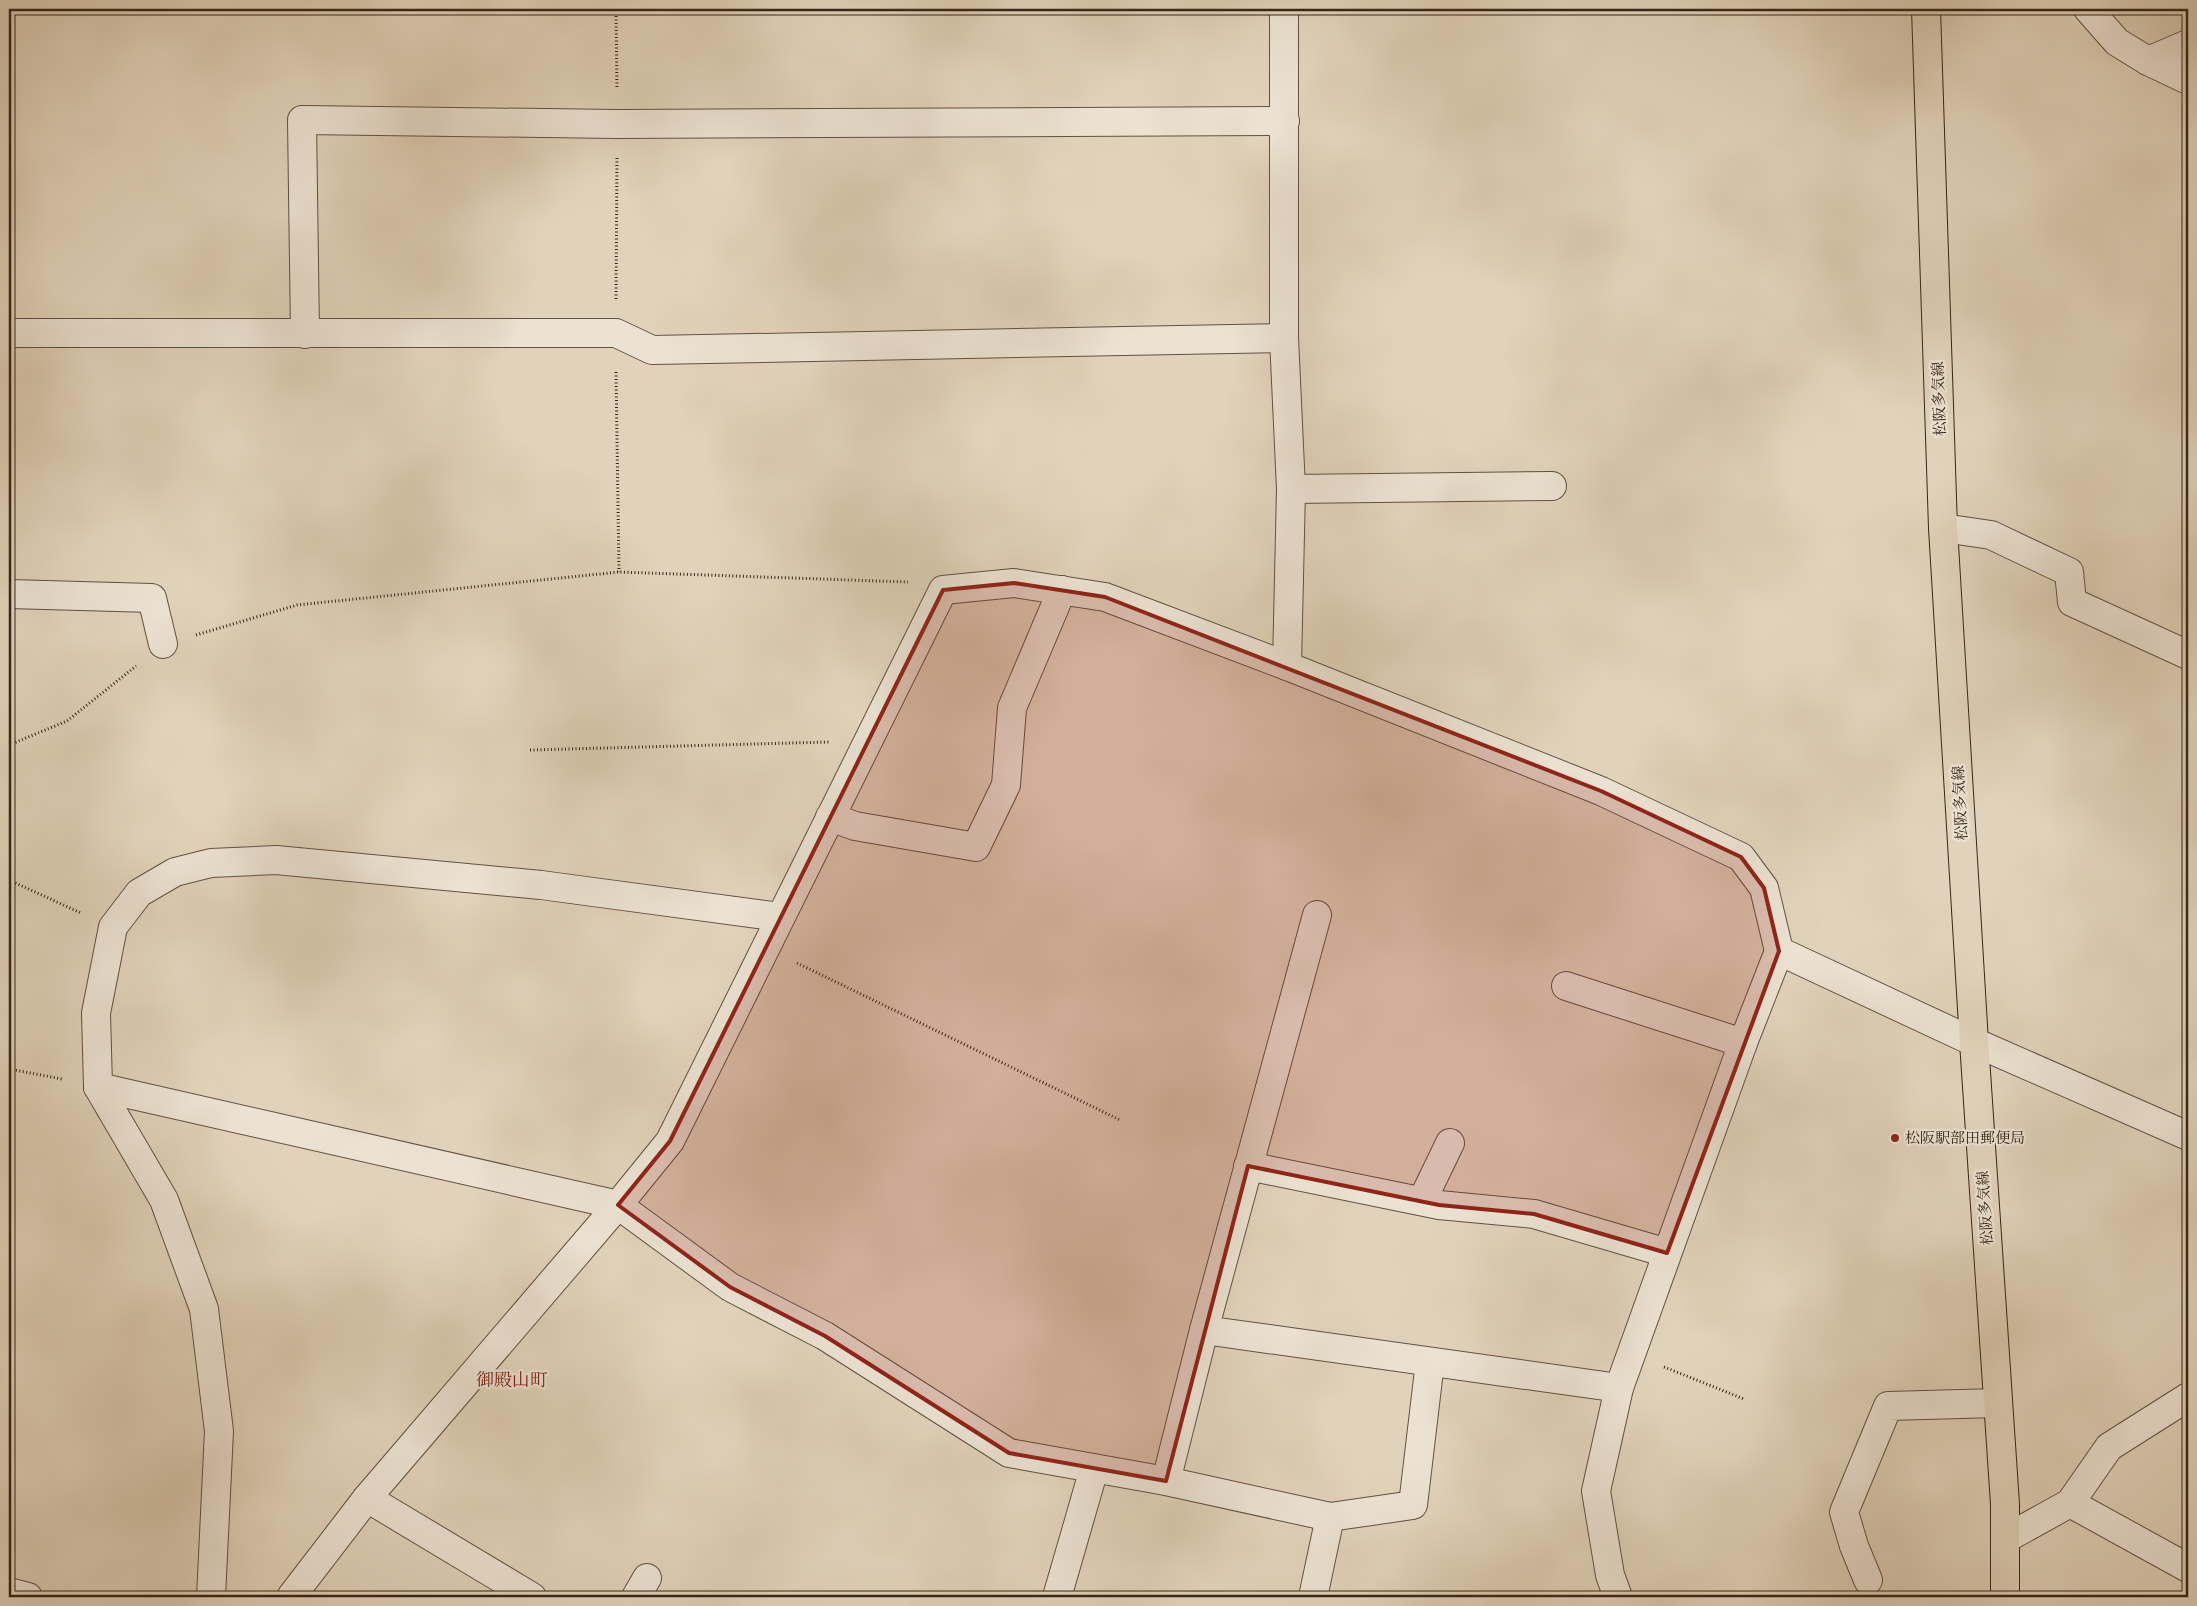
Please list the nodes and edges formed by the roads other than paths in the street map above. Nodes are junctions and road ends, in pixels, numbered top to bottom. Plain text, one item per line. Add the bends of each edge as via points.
1 (1284, 9) edge
2 (1926, 9) edge
3 (2088, 9) edge
4 (2188, 44) edge
5 (2148, 61) junction
6 (2188, 80) edge
7 (1285, 120) junction
8 (9, 333) edge
9 (305, 334) junction
10 (1284, 338) junction
11 (1552, 486) dead end
12 (1291, 489) junction
13 (1943, 528) junction
14 (1062, 590) junction
15 (9, 594) edge
16 (164, 644) road end
17 (2188, 655) edge
18 (1286, 666) junction
19 (830, 817) junction
20 (1317, 915) dead end
21 (780, 917) junction
22 (1779, 951) junction
23 (1566, 986) dead end
24 (1974, 1042) junction
25 (1743, 1043) junction
26 (98, 1087) junction
27 (2188, 1136) edge
28 (1450, 1143) dead end
29 (1248, 1166) junction
30 (1422, 1201) junction
31 (618, 1205) junction
32 (1667, 1253) junction
33 (1204, 1330) junction
34 (1430, 1362) junction
35 (1619, 1388) junction
36 (2188, 1397) edge
37 (1998, 1403) junction
38 (1094, 1469) junction
39 (1166, 1481) junction
40 (367, 1498) junction
41 (2070, 1502) junction
42 (1330, 1517) junction
43 (2005, 1539) junction
44 (2188, 1568) edge
45 (1868, 1580) dead end
46 (9, 1592) edge
47 (28, 1597) edge
48 (212, 1597) edge
49 (291, 1597) edge
50 (532, 1597) edge
51 (1057, 1597) edge
52 (1313, 1597) edge
53 (1618, 1597) edge
54 (2005, 1597) edge

1 - 7 street
2 - 13 main road, 松阪多気線
3 - 5 street via 2117,42
4 - 5 street
5 - 6 street
7 - 9 street via 617,124 302,120
7 - 10 street
8 - 9 street
9 - 10 street via 616,334 652,350
10 - 12 street
11 - 12 street
12 - 18 street
13 - 17 street via 1991,535 2069,572 2072,602
13 - 24 main road, 松阪多気線
14 - 18 street via 1105,597
14 - 19 street via 1014,583 943,590
14 - 19 street via 1012,708 1006,785 976,847 855,826
15 - 16 street via 152,598
18 - 22 street via 1601,791 1741,857 1764,888
19 - 21 street
20 - 29 street
21 - 26 street via 541,886 276,860 210,863 175,872 139,894 113,927 96,1013
21 - 31 street via 670,1141
22 - 24 street
22 - 25 street
23 - 25 street
24 - 27 street
24 - 37 main road, 松阪多気線
25 - 32 street
26 - 31 street
26 - 48 street via 164,1200 204,1309 219,1431
28 - 30 street
29 - 30 street
29 - 33 street
30 - 32 street via 1534,1214
31 - 38 street via 730,1287 825,1336 1009,1453
31 - 40 street
32 - 35 street
33 - 34 street
33 - 39 street
34 - 35 street
34 - 42 street via 1413,1505
35 - 53 street via 1596,1491 1610,1574
36 - 41 street via 2109,1447
37 - 43 main road, 松阪多気線
37 - 45 street via 1888,1406 1844,1512
38 - 39 street
38 - 51 street
39 - 42 street
40 - 49 street
40 - 50 street
41 - 43 street
41 - 44 street
42 - 52 street
43 - 54 main road, 松阪多気線
46 - 47 street

